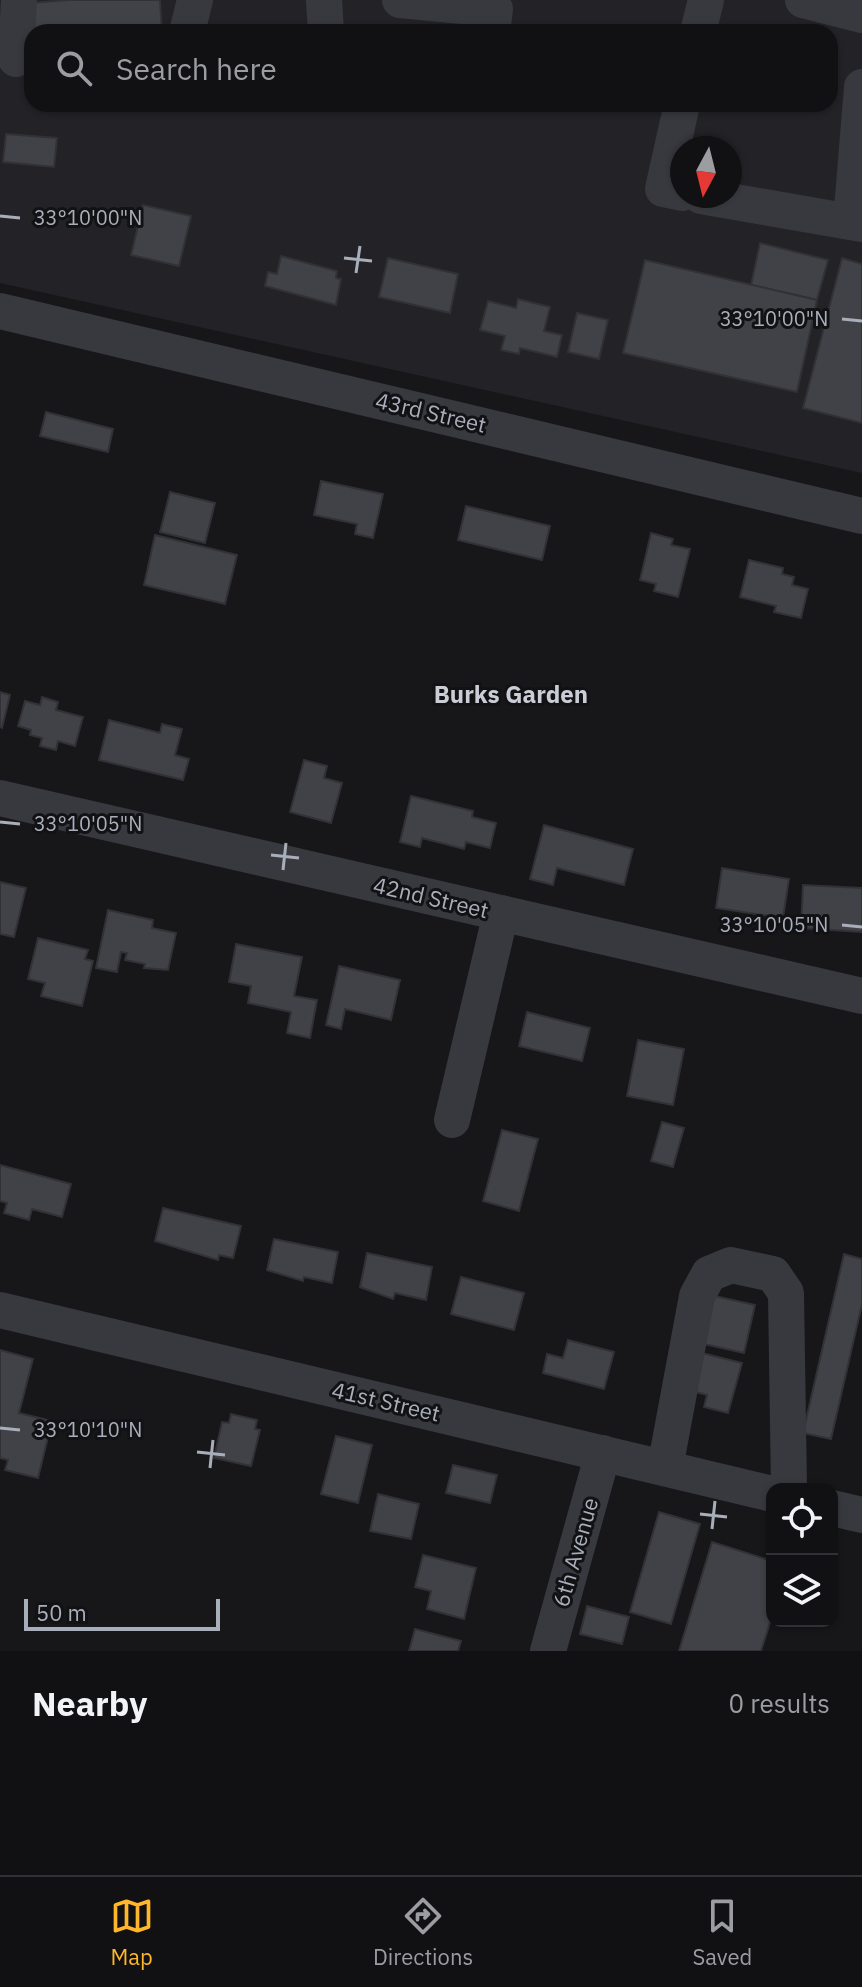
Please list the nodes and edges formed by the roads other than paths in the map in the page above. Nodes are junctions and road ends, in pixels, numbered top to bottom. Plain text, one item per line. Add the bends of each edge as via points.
1 (19, 0) edge
2 (195, 0) edge
3 (324, 0) edge
4 (400, 0) edge
5 (706, 0) edge
6 (803, 0) edge
7 (862, 15) edge
8 (189, 24) edge
9 (326, 24) edge
10 (493, 24) edge
11 (700, 24) edge
12 (16, 59) edge
13 (862, 87) edge
14 (680, 112) edge
15 (675, 136) edge
16 (670, 158) edge
17 (670, 190) edge
18 (742, 203) edge
19 (856, 223) edge
20 (0, 311) edge
21 (862, 516) edge
22 (0, 798) edge
23 (501, 913) junction
24 (862, 996) edge
25 (452, 1120) dead end
26 (0, 1310) edge
27 (603, 1453) junction
28 (665, 1468) junction
29 (789, 1483) edge
30 (766, 1493) edge
31 (838, 1509) edge
32 (862, 1515) edge
33 (548, 1651) edge

1 - 12 street
2 - 8 street
3 - 9 street
4 - 10 street via 495,9
5 - 11 street
6 - 7 street
13 - 19 street
14 - 15 street
16 - 17 street via 663,189
18 - 19 street
20 - 21 street, 43rd Street
22 - 23 street, 42nd Street
23 - 24 street, 42nd Street
23 - 25 street
26 - 27 street, 41st Street
27 - 28 street, 41st Street
27 - 33 street, 6th Avenue
28 - 29 street via 697,1296 709,1274 731,1265 773,1274 786,1293
28 - 30 street, 41st Street
31 - 32 street

